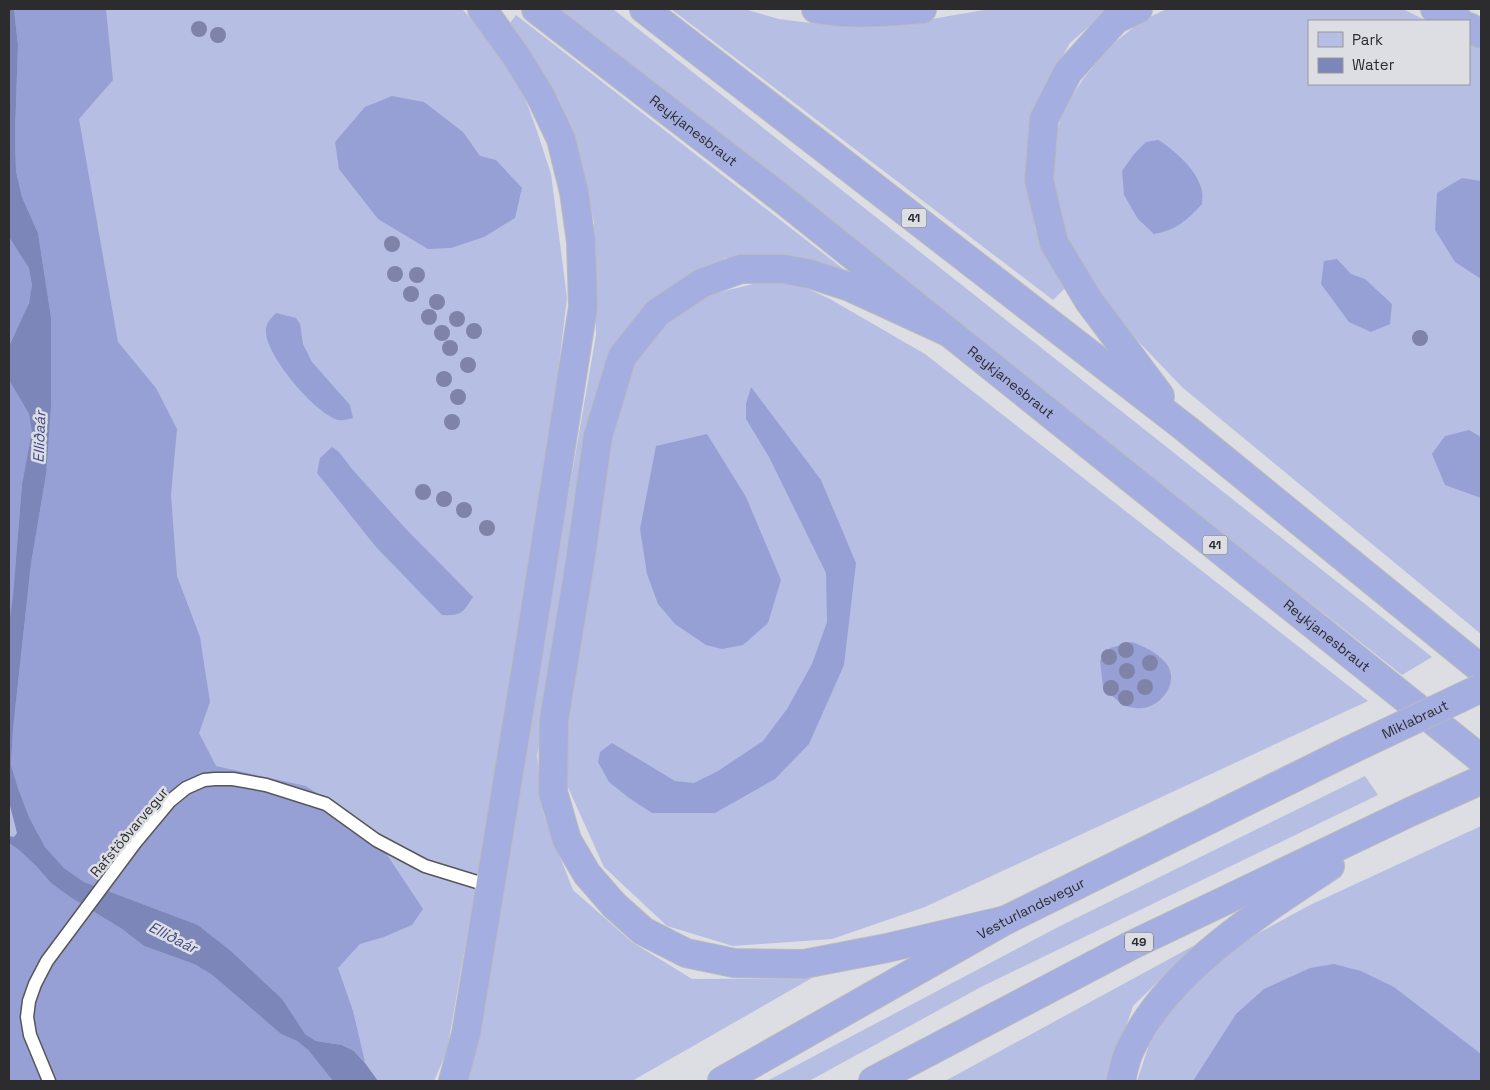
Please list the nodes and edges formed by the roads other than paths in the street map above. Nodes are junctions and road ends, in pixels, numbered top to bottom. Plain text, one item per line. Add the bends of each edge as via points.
1 (482, 9) edge
2 (536, 9) edge
3 (644, 9) edge
4 (816, 9) edge
5 (922, 9) edge
6 (1138, 9) edge
7 (1435, 9) edge
8 (1457, 20) edge
9 (1470, 28) edge
10 (1481, 34) edge
11 (948, 332) junction
12 (1184, 427) junction
13 (1481, 669) edge
14 (1481, 688) edge
15 (1348, 751) joint
16 (1481, 759) edge
17 (1481, 780) edge
18 (1410, 812) junction
19 (490, 886) junction
20 (1006, 920) junction
21 (49, 1081) edge
22 (453, 1081) edge
23 (722, 1081) edge
24 (873, 1081) edge
25 (1120, 1081) edge

1 - 19 highway via 540,94 561,139 574,192 581,242 583,307
2 - 11 highway, Reykjanesbraut / 41 via 785,201
3 - 12 highway, 41
4 - 5 highway via 838,13
6 - 12 highway via 1116,19 1068,72 1044,119 1038,180 1054,243 1089,301
7 - 8 highway
9 - 10 highway
11 - 16 highway, Reykjanesbraut / 41
11 - 20 highway via 850,287 784,269 741,269 702,283 657,314 622,357 598,436 554,720 553,792 568,840 586,874 643,931 686,952 734,963 804,964
12 - 13 highway, 41
14 - 15 highway, Miklabraut, bridge
15 - 20 highway, Vesturlandsvegur
17 - 18 highway, 49
18 - 24 highway, 49 via 1132,945
18 - 25 highway via 1226,938 1181,980 1148,1018 1128,1053
19 - 21 lane, Rafstöðvarvegur via 425,866 376,840 326,804 266,785 233,779 204,780 186,788 170,801 47,960 29,1001 28,1017 30,1034
19 - 22 highway via 466,1034
20 - 23 highway, Vesturlandsvegur

